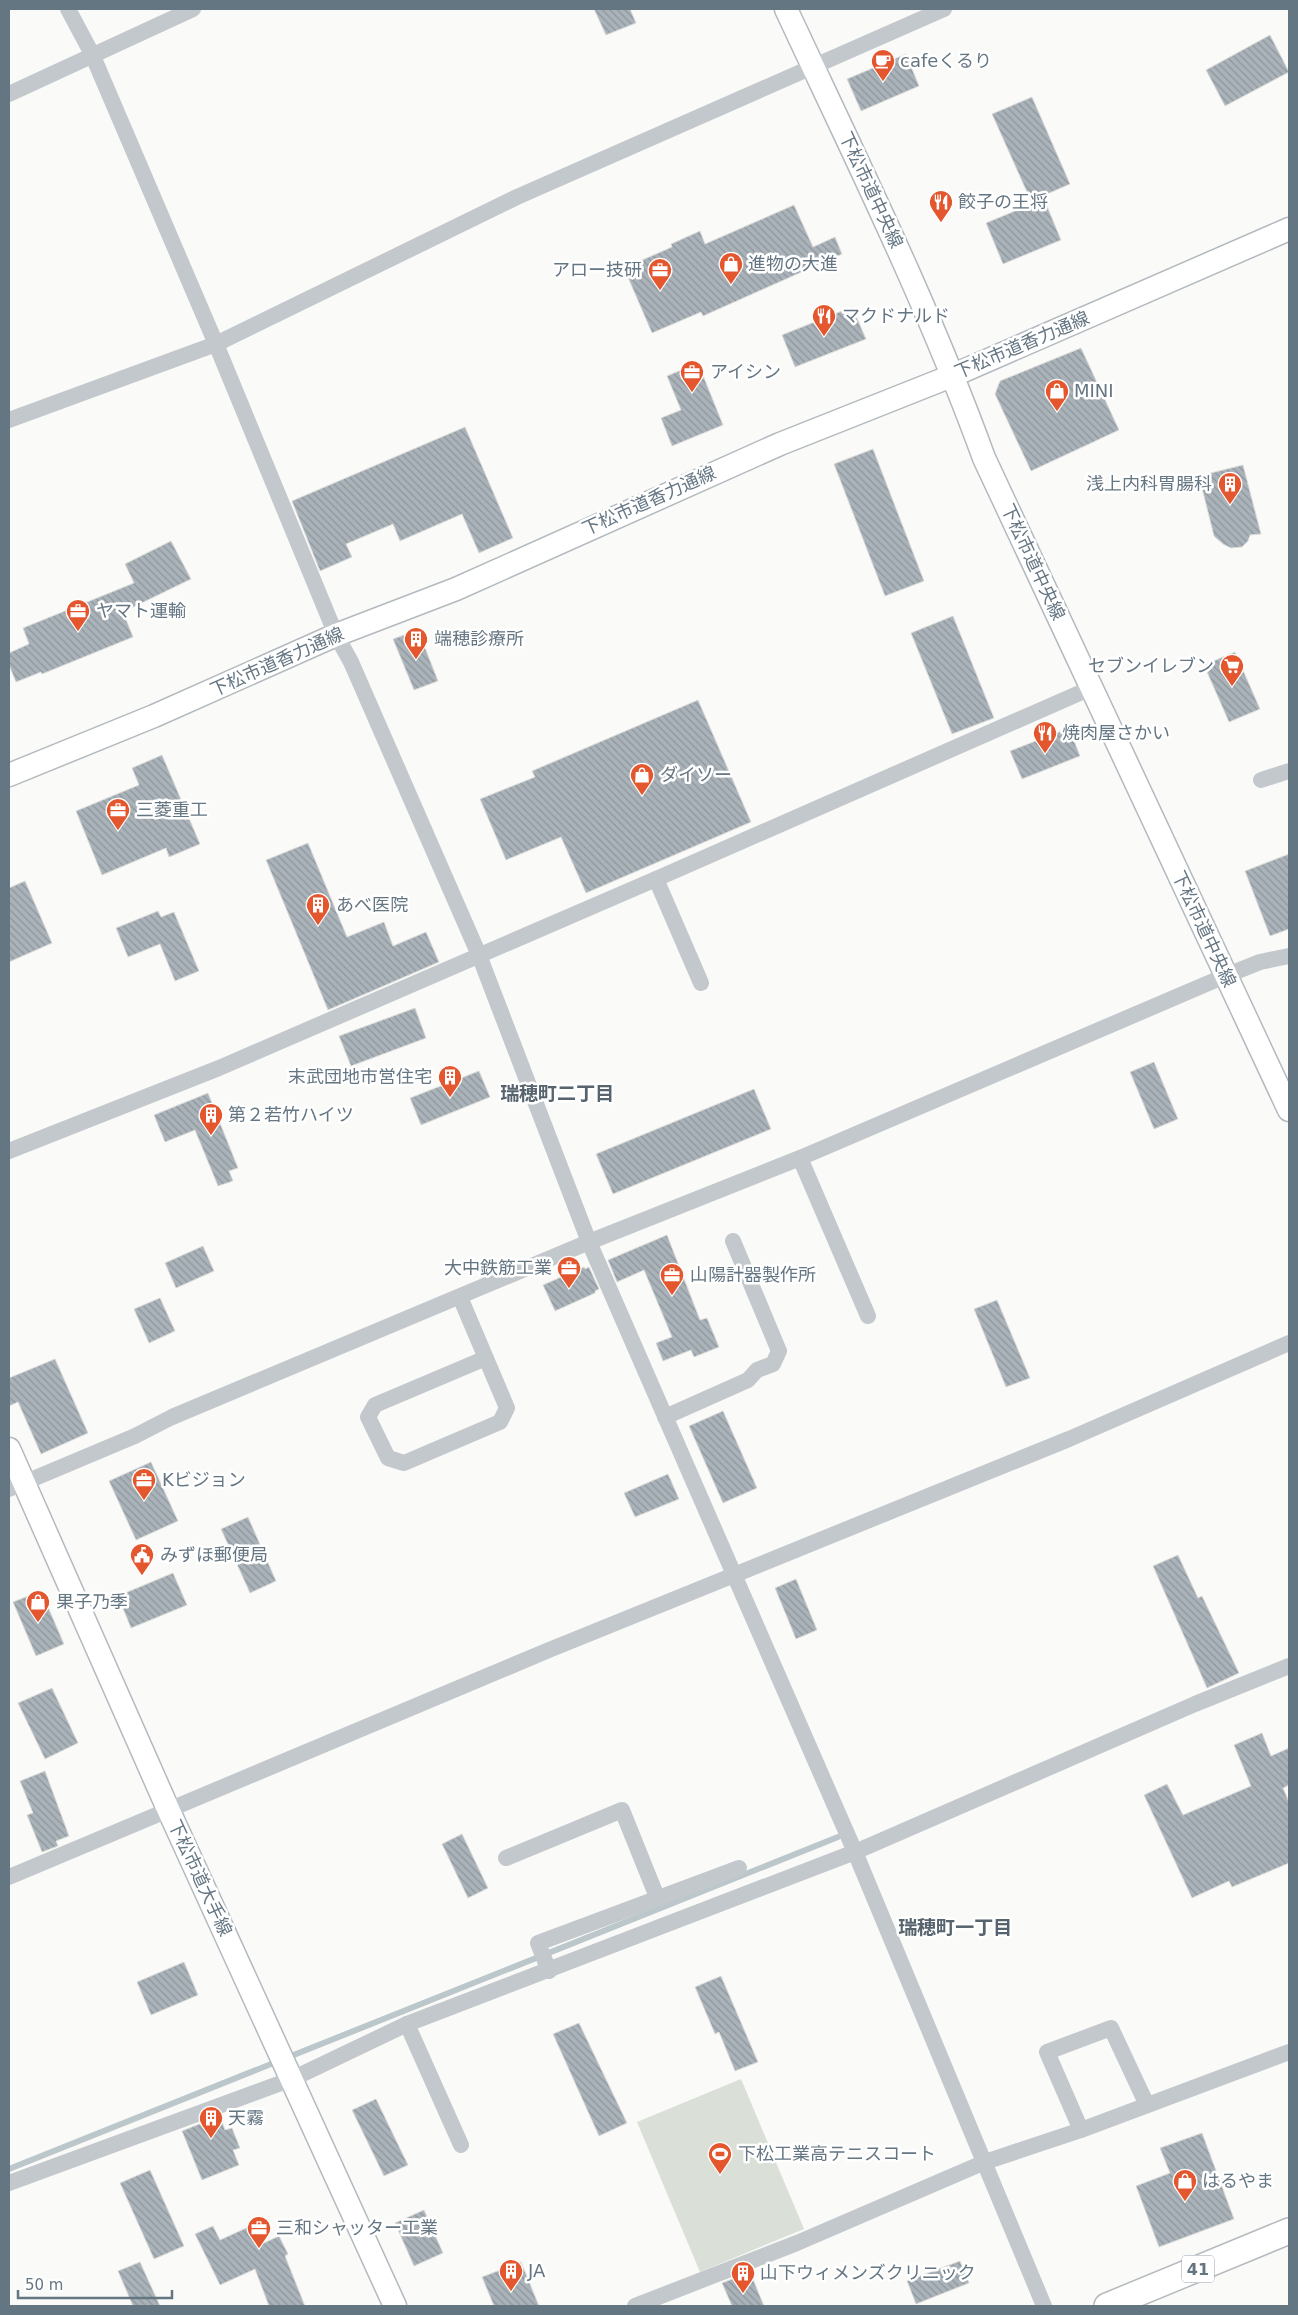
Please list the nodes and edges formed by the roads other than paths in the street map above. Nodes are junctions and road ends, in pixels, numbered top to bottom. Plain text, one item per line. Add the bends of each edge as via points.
1 (68, 9) edge
2 (193, 9) edge
3 (786, 9) edge
4 (944, 9) edge
5 (92, 54) junction
6 (813, 66) junction
7 (9, 94) edge
8 (1289, 229) edge
9 (216, 344) junction
10 (954, 374) junction
11 (9, 420) edge
12 (336, 635) junction
13 (1092, 688) junction
14 (1289, 771) edge
15 (9, 775) edge
16 (1261, 780) dead end
17 (656, 879) junction
18 (479, 955) junction
19 (1289, 956) edge
20 (1226, 976) junction
21 (701, 983) dead end
22 (1289, 1110) edge
23 (9, 1151) edge
24 (800, 1158) junction
25 (733, 1241) dead end
26 (589, 1242) junction
27 (460, 1297) junction
28 (868, 1316) dead end
29 (1289, 1343) edge
30 (486, 1358) junction
31 (665, 1417) junction
32 (9, 1448) edge
33 (16, 1486) edge
34 (733, 1574) junction
35 (1289, 1666) edge
36 (168, 1809) junction
37 (855, 1852) junction
38 (506, 1858) dead end
39 (739, 1868) dead end
40 (9, 1877) edge
41 (657, 1897) junction
42 (549, 1971) junction
43 (407, 2024) junction
44 (1289, 2052) edge
45 (292, 2079) junction
46 (1147, 2105) junction
47 (1081, 2130) junction
48 (461, 2145) dead end
49 (985, 2162) junction
50 (9, 2183) edge
51 (1289, 2231) edge
52 (395, 2306) edge
53 (635, 2306) edge
54 (1044, 2306) edge
55 (1107, 2306) edge

1 - 5 street
2 - 5 street
3 - 6 street, 下松市道中央線
4 - 6 street
5 - 7 street
5 - 9 street
6 - 9 street via 517,197
6 - 10 street, 下松市道中央線
8 - 10 street, 下松市道香力通線
9 - 11 street
9 - 12 street
10 - 12 street, 下松市道香力通線 via 780,444 456,589
10 - 13 street, 下松市道中央線 via 984,458
12 - 15 street, 下松市道香力通線 via 154,716
12 - 18 street via 351,662
13 - 17 street
13 - 20 street, 下松市道中央線
14 - 16 street
17 - 18 street
17 - 21 street
18 - 23 street via 219,1068
18 - 26 street
19 - 20 street via 1260,962
20 - 22 street, 下松市道中央線
20 - 24 street
24 - 26 street
24 - 28 street
25 - 31 street via 778,1351 772,1364 757,1370 748,1380
26 - 27 street
26 - 31 street
27 - 30 street
27 - 33 street
29 - 34 street via 870,1522
30 - 30 street via 375,1405 368,1417 388,1458 404,1463 500,1422 507,1408
31 - 34 street
32 - 33 street, 下松市道大手線
33 - 36 street, 下松市道大手線
34 - 36 street
34 - 37 street
35 - 37 street
36 - 40 street
36 - 45 street, 下松市道大手線
37 - 42 street
37 - 49 street
38 - 41 street via 622,1810
39 - 41 street
41 - 42 street via 538,1943
42 - 43 street
43 - 45 street
43 - 48 street
44 - 46 street
45 - 50 street
45 - 52 street, 下松市道大手線
46 - 47 street
46 - 47 street via 1111,2028 1047,2052
47 - 49 street
49 - 53 street via 797,2243
49 - 54 street
51 - 55 main road, 41

